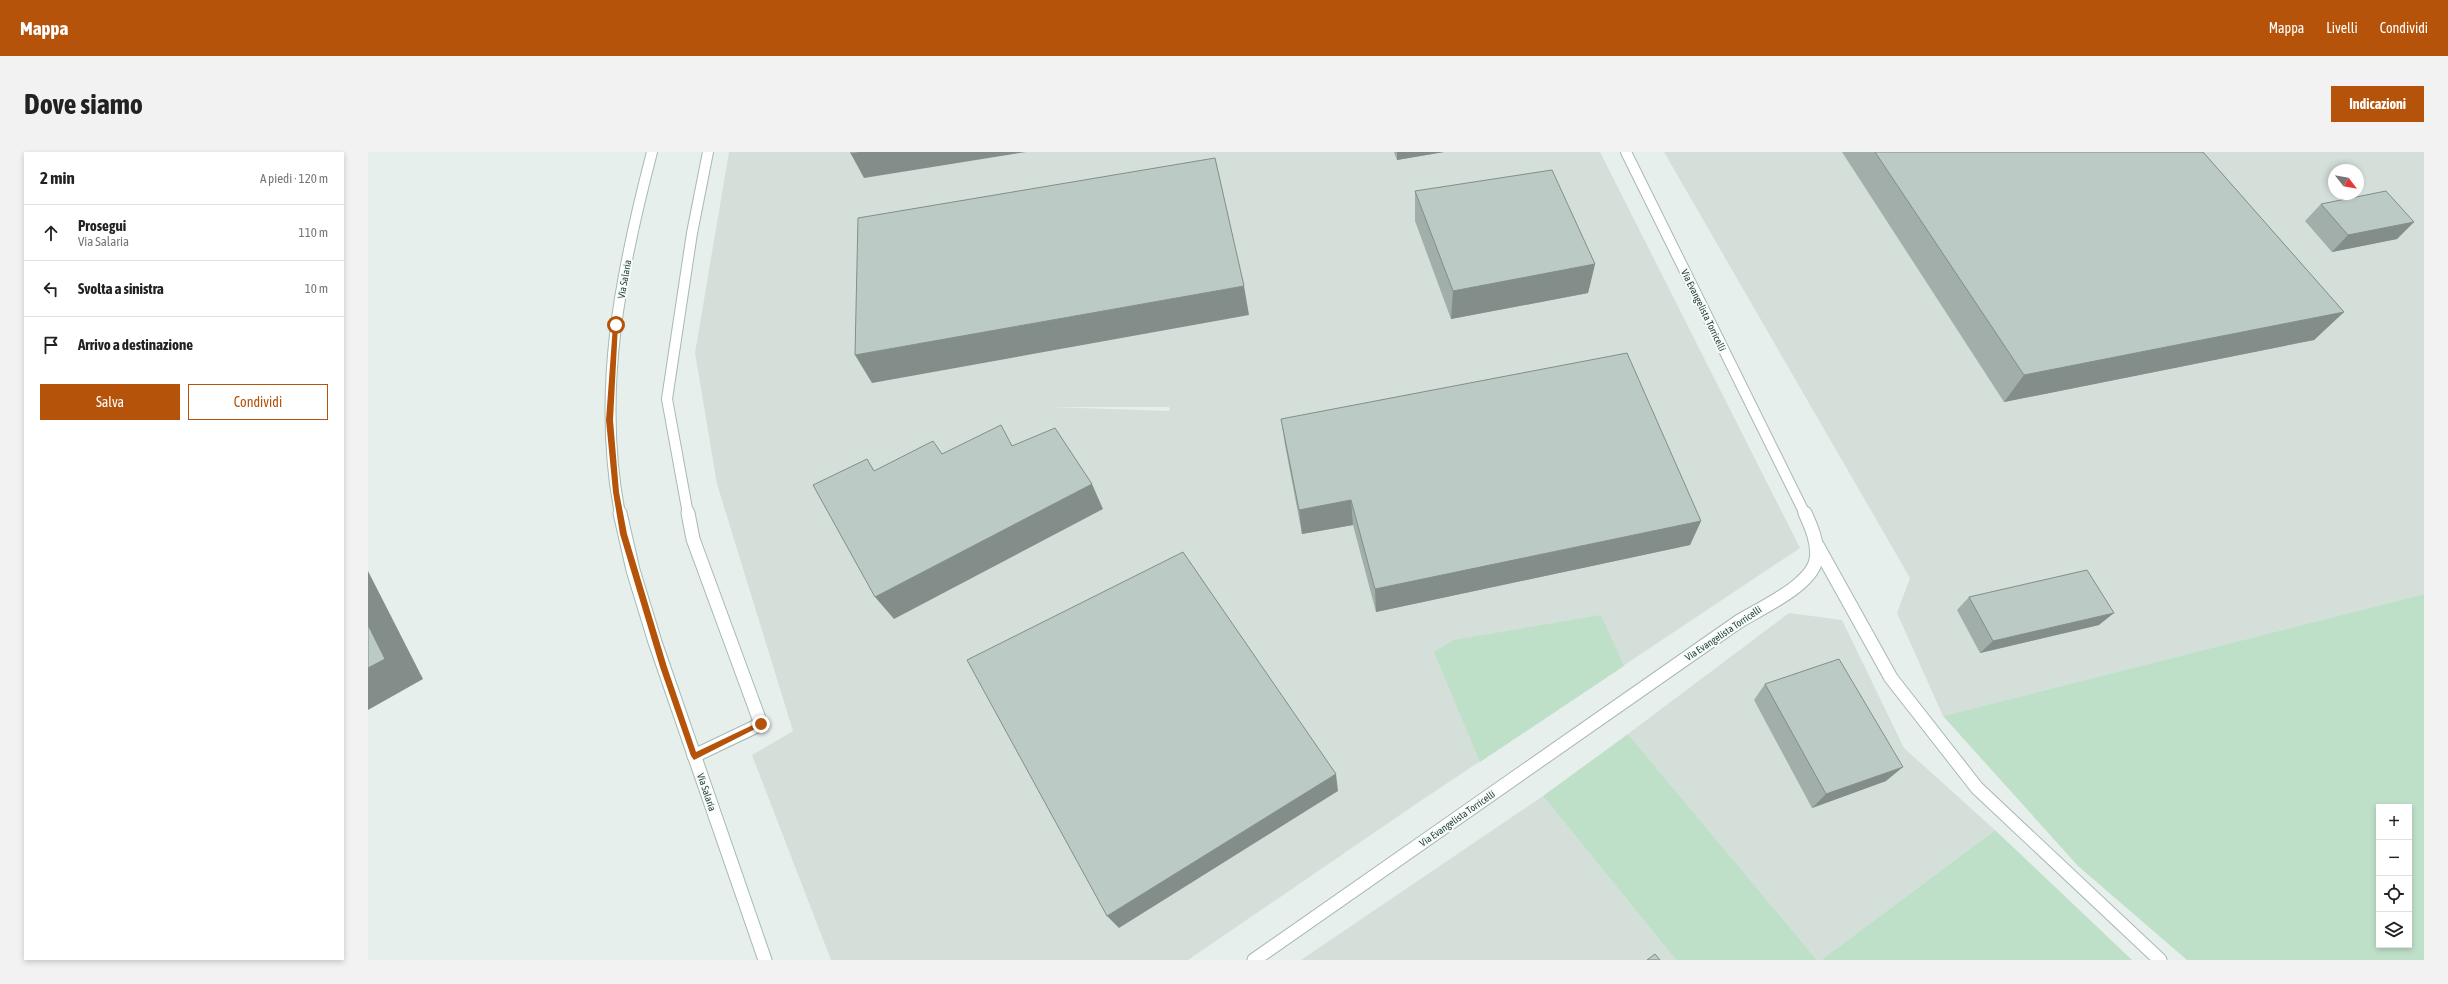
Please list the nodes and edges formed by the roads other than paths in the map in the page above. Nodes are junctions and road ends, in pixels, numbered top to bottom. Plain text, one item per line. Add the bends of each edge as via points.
1 (652, 152) edge
2 (708, 152) edge
3 (1626, 152) edge
4 (1815, 543) junction
5 (694, 756) junction
6 (765, 960) edge
7 (1254, 960) edge
8 (2160, 960) edge

1 - 5 main road, Via Salaria via 636,214 616,325 610,397 612,454 624,534
2 - 5 main road via 692,233 668,399 693,539 761,724
3 - 4 main road, Via Evangelista Torricelli via 1803,509
4 - 7 main road, Via Evangelista Torricelli via 1816,561 1810,573 1800,583 1738,622
4 - 8 main road via 1891,678 1977,788
5 - 6 main road, Via Salaria

